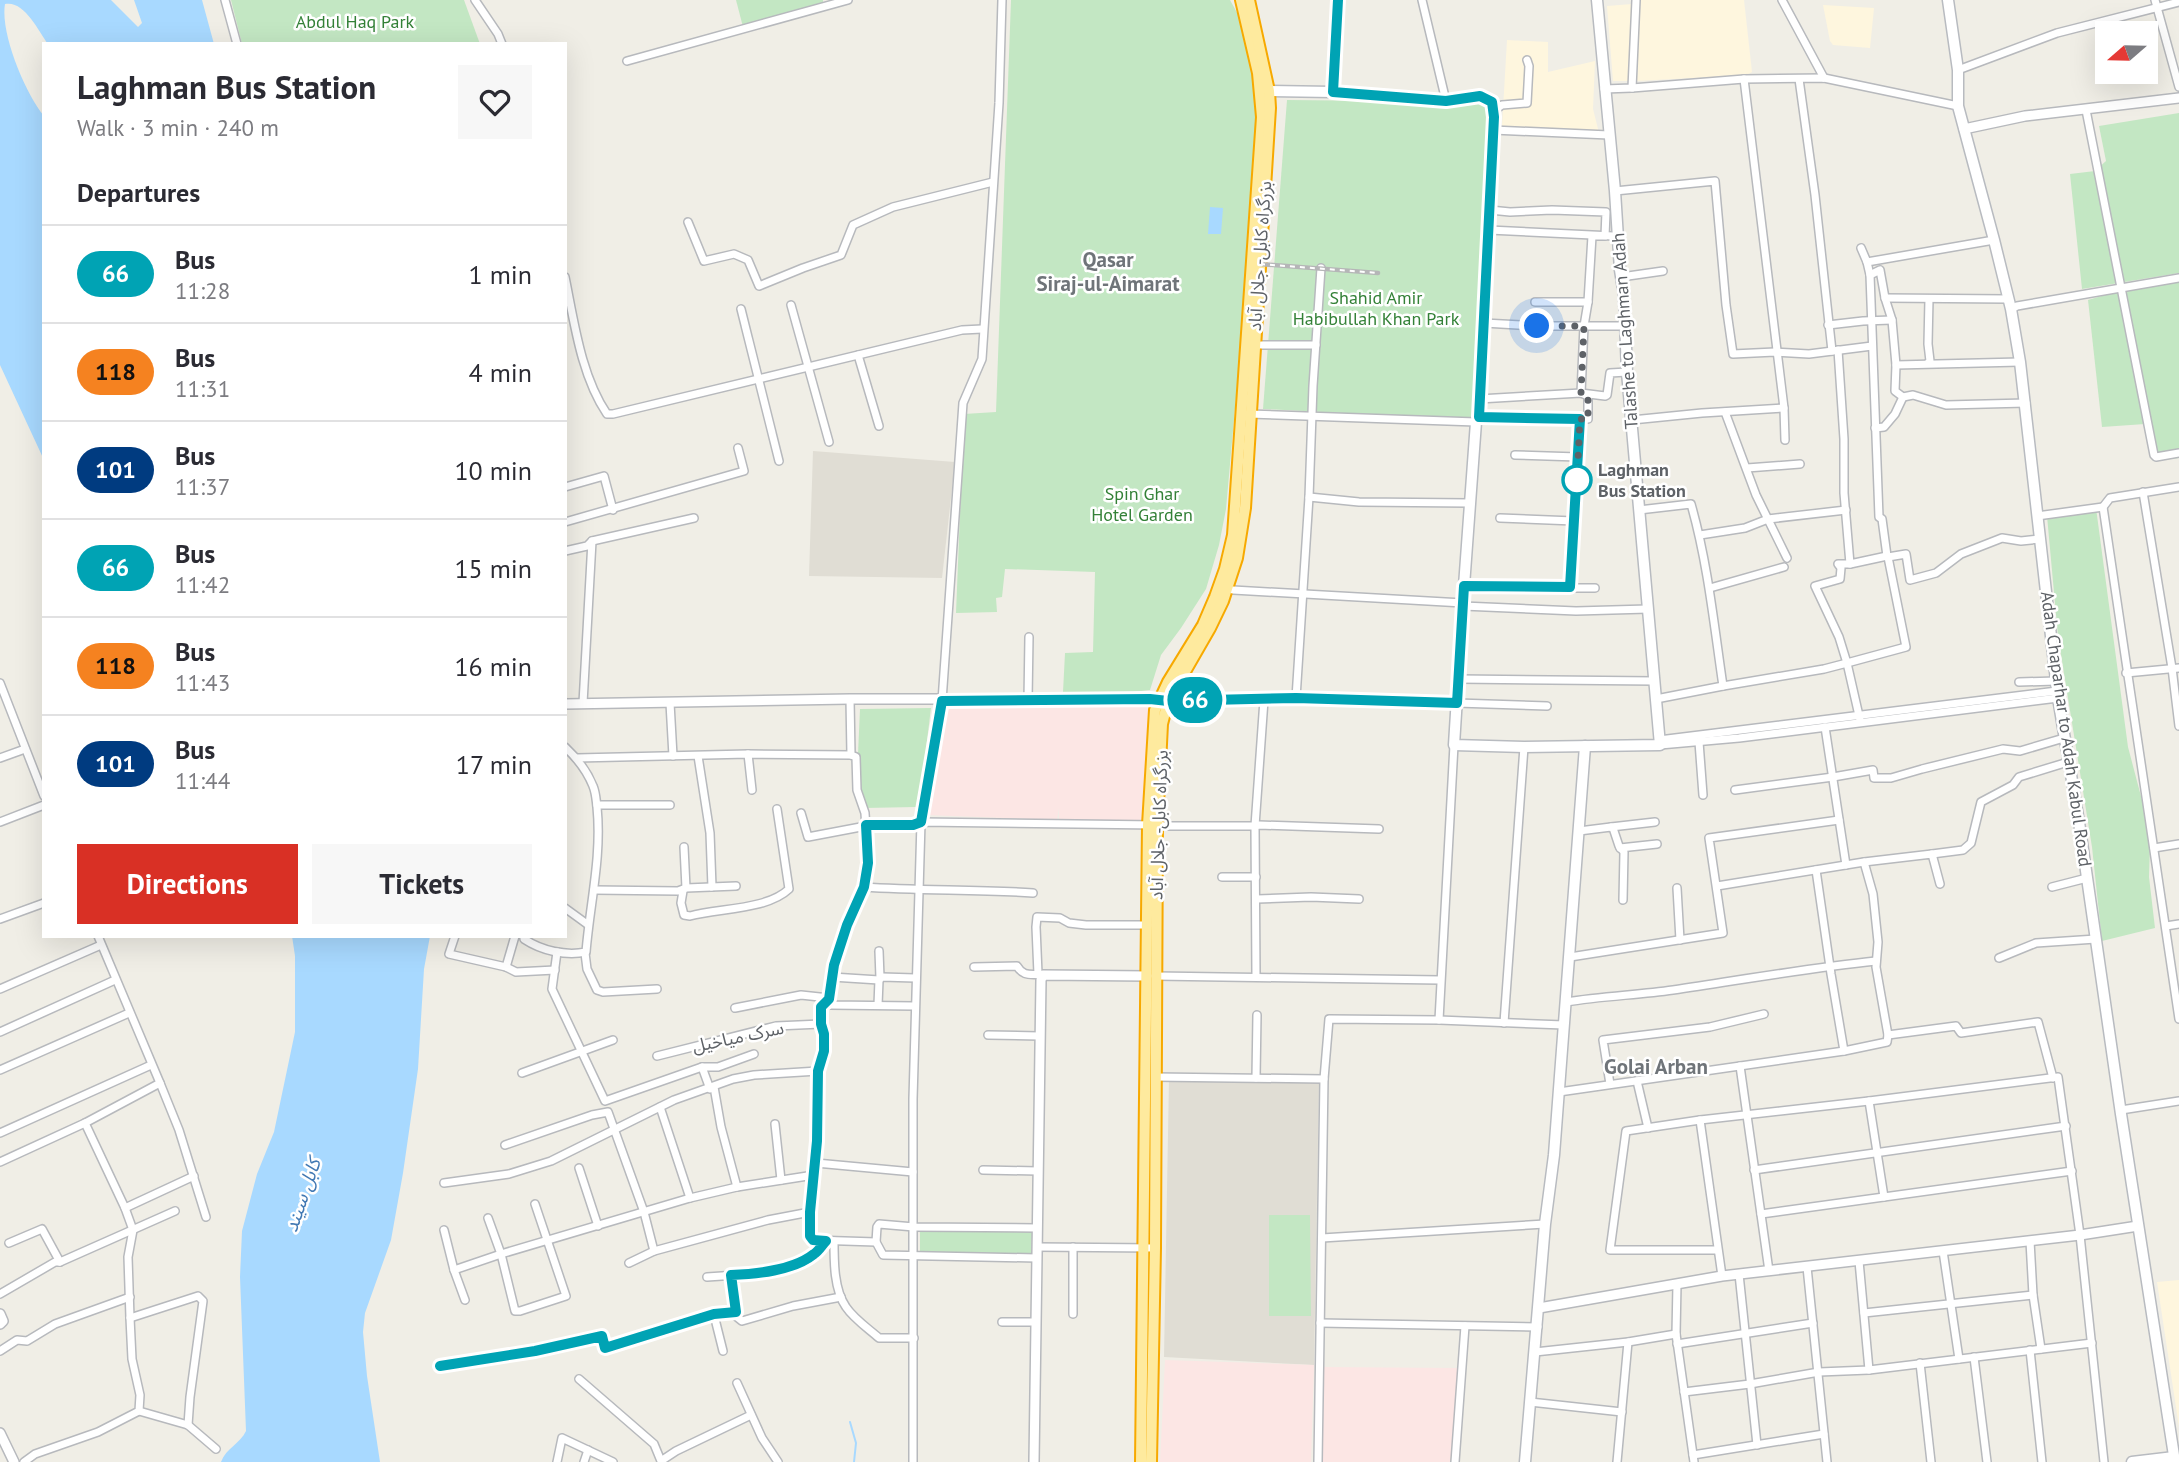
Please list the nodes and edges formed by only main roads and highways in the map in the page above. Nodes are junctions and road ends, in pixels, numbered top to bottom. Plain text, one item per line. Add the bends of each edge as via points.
1 (1241, 0) edge
2 (1249, 0) edge
3 (1597, 0) edge
4 (1948, 0) edge
5 (1269, 91) junction
6 (1246, 414) junction
7 (1585, 746) junction
8 (1152, 825) junction
9 (1152, 976) junction
10 (1150, 1248) junction
11 (2174, 1459) edge
12 (1142, 1462) edge
13 (1151, 1462) edge
14 (1525, 1462) edge
15 (2132, 1462) edge

1 - 6 highway, بزرگراه کابل- جلال آباد via 1258,74 1262,117
2 - 5 highway, بزرگراه کابل- جلال آباد
3 - 7 main road, Talashe to Laghman Adah via 1659,743
4 - 11 main road, Adah Chaparhar to Adah Kabul Road via 1958,106 2020,362 2057,690
5 - 6 highway, بزرگراه کابل- جلال آباد
5 - 7 main road via 1446,101 1480,96 1492,102 1489,230 1454,745
6 - 8 highway, بزرگراه کابل- جلال آباد via 1225,569 1203,625 1153,723
7 - 14 main road
8 - 9 highway, بزرگراه کابل- جلال آباد
8 - 9 highway, بزرگراه کابل- جلال آباد via 1147,925
9 - 10 highway, بزرگراه کابل- جلال آباد
9 - 10 highway, بزرگراه کابل- جلال آباد via 1155,1077
10 - 12 highway, بزرگراه کابل- جلال آباد
10 - 13 highway, بزرگراه کابل- جلال آباد
11 - 15 main road

